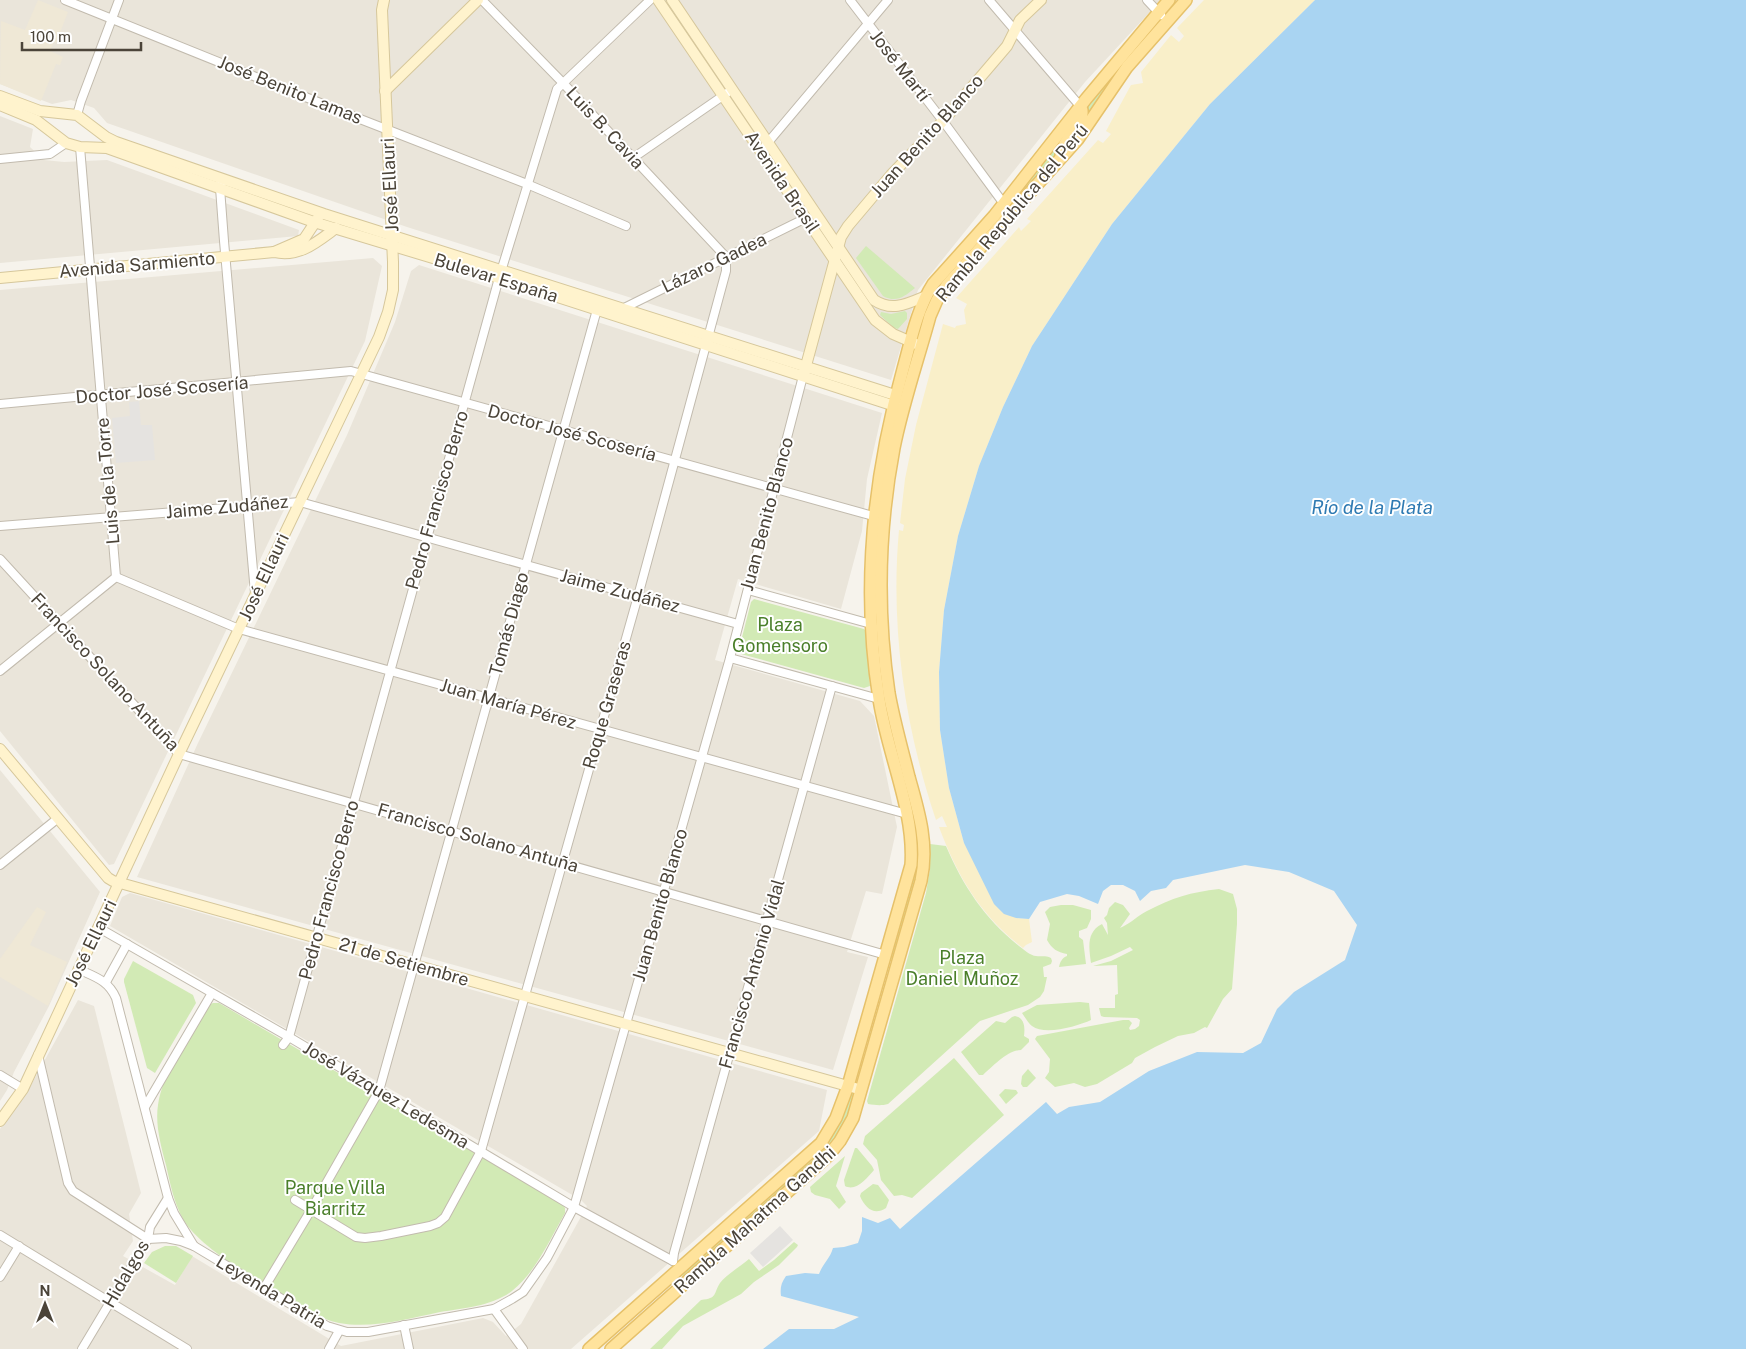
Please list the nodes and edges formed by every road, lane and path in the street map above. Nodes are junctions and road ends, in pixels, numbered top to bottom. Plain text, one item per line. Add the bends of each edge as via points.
1 (65, 0) edge
2 (119, 0) edge
3 (384, 0) edge
4 (478, 0) edge
5 (482, 0) edge
6 (650, 0) edge
7 (658, 0) edge
8 (672, 0) edge
9 (850, 0) edge
10 (888, 0) edge
11 (989, 0) edge
12 (1041, 0) edge
13 (1147, 0) edge
14 (1169, 0) edge
15 (1186, 0) edge
16 (1163, 16) junction
17 (112, 19) junction
18 (868, 24) junction
19 (1014, 30) junction
20 (562, 82) junction
21 (733, 90) junction
22 (385, 91) junction
23 (0, 96) edge
24 (724, 96) junction
25 (0, 105) edge
26 (1080, 106) junction
27 (56, 114) junction
28 (77, 116) junction
29 (943, 121) junction
30 (95, 129) junction
31 (387, 130) junction
32 (51, 131) junction
33 (768, 141) junction
34 (66, 143) junction
35 (85, 146) junction
36 (761, 151) junction
37 (633, 158) junction
38 (1061, 158) junction
39 (0, 159) edge
40 (221, 184) junction
41 (527, 184) junction
42 (1004, 204) junction
43 (324, 214) junction
44 (806, 218) junction
45 (314, 222) junction
46 (626, 226) dead end
47 (336, 228) junction
48 (392, 235) junction
49 (837, 246) junction
50 (392, 247) junction
51 (274, 252) junction
52 (226, 256) junction
53 (726, 257) junction
54 (834, 260) junction
55 (90, 269) junction
56 (500, 274) junction
57 (0, 278) edge
58 (926, 296) junction
59 (598, 305) junction
60 (622, 309) junction
61 (707, 341) junction
62 (916, 344) junction
63 (804, 372) junction
64 (360, 374) junction
65 (237, 383) junction
66 (101, 396) junction
67 (464, 403) junction
68 (0, 404) edge
69 (897, 404) junction
70 (562, 430) junction
71 (673, 461) junction
72 (774, 488) junction
73 (300, 502) junction
74 (249, 505) junction
75 (874, 516) junction
76 (111, 517) junction
77 (0, 526) edge
78 (427, 538) junction
79 (0, 559) edge
80 (525, 565) junction
81 (116, 577) junction
82 (748, 590) junction
83 (256, 595) junction
84 (638, 596) junction
85 (58, 623) junction
86 (738, 624) junction
87 (870, 624) junction
88 (239, 630) junction
89 (730, 658) junction
90 (389, 670) junction
91 (0, 671) edge
92 (832, 686) junction
93 (488, 699) junction
94 (878, 699) junction
95 (600, 730) junction
96 (0, 749) edge
97 (179, 754) junction
98 (701, 757) junction
99 (805, 786) junction
100 (353, 803) junction
101 (907, 814) junction
102 (57, 819) junction
103 (452, 831) junction
104 (562, 863) junction
105 (0, 865) edge
106 (120, 883) junction
107 (664, 891) junction
108 (766, 920) junction
109 (99, 928) junction
110 (316, 938) junction
111 (127, 944) junction
112 (886, 954) junction
113 (901, 955) joint
114 (414, 965) junction
115 (78, 969) junction
116 (106, 982) junction
117 (212, 992) junction
118 (524, 996) junction
119 (626, 1025) junction
120 (289, 1037) junction
121 (283, 1045) dead end
122 (874, 1050) junction
123 (729, 1054) junction
124 (38, 1055) junction
125 (0, 1075) edge
126 (848, 1086) junction
127 (23, 1089) junction
128 (862, 1090) junction
129 (379, 1091) junction
130 (145, 1107) junction
131 (0, 1121) edge
132 (480, 1151) junction
133 (168, 1198) junction
134 (295, 1200) dead end
135 (574, 1206) junction
136 (311, 1210) junction
137 (0, 1235) edge
138 (148, 1239) junction
139 (19, 1246) junction
140 (194, 1246) junction
141 (676, 1266) junction
142 (0, 1277) edge
143 (264, 1288) junction
144 (110, 1302) junction
145 (494, 1308) junction
146 (404, 1325) junction
147 (339, 1331) junction
148 (82, 1349) edge
149 (187, 1349) edge
150 (329, 1349) edge
151 (409, 1349) edge
152 (524, 1349) edge
153 (589, 1349) edge
154 (607, 1349) edge
155 (611, 1349) edge

1 - 17 street, José Benito Lamas
2 - 17 street
3 - 22 street, José Ellauri
4 - 22 street
5 - 20 street, Luis B. Cavia
6 - 20 street, Pedro Francisco Berro
7 - 24 street, Avenida Brasil
8 - 21 street, Avenida Brasil
9 - 18 street, José Martí
10 - 18 street
11 - 19 street
12 - 19 street, Juan Benito Blanco
13 - 16 street
14 - 16 main road, Rambla República del Perú
15 - 16 main road, Rambla República del Perú
16 - 26 main road, Rambla República del Perú
16 - 38 main road, Rambla República del Perú via 1078,139
17 - 28 street
17 - 31 street, José Benito Lamas
18 - 29 street, José Martí
18 - 33 street
19 - 26 street
19 - 29 street, Juan Benito Blanco via 1007,46
20 - 37 street, Luis B. Cavia
20 - 41 street, Pedro Francisco Berro
21 - 24 street
21 - 33 street, Avenida Brasil
22 - 31 street, José Ellauri
23 - 27 street
24 - 36 street, Avenida Brasil
24 - 37 street
25 - 32 street, Bulevar España via 36,120
26 - 38 main road via 1082,118 1064,144
26 - 42 main road, Rambla República del Perú
27 - 28 street
27 - 32 street
28 - 30 street, Bulevar España
29 - 42 street, José Martí
29 - 49 street, Juan Benito Blanco via 879,189 848,226
30 - 35 street via 95,138
30 - 40 street, Bulevar España via 116,142
31 - 41 street, José Benito Lamas
31 - 48 street, José Ellauri
32 - 34 street, Bulevar España
33 - 36 street
33 - 49 street, Avenida Brasil
34 - 35 street, Bulevar España
34 - 39 street via 50,154
35 - 40 street, Bulevar España via 107,148
35 - 55 street, Luis de la Torre
36 - 44 street, Avenida Brasil
37 - 53 street, Luis B. Cavia
38 - 62 main road, Rambla República del Perú via 942,292
40 - 43 street, Bulevar España
40 - 45 street, Bulevar España
40 - 52 street
41 - 46 street, José Benito Lamas
41 - 56 street, Pedro Francisco Berro
42 - 58 main road, Rambla República del Perú
43 - 45 street, Avenida Sarmiento
43 - 48 street, Bulevar España
44 - 53 street, Lázaro Gadea
44 - 54 street, Avenida Brasil
45 - 47 street, Bulevar España
45 - 51 street, Avenida Sarmiento via 304,239
47 - 50 street, Bulevar España
47 - 51 street, Avenida Sarmiento via 303,250 289,254
48 - 50 street, José Ellauri
48 - 56 street, Bulevar España
49 - 54 street, Juan Benito Blanco
49 - 58 street, Avenida Brasil via 869,294 878,302 888,307 899,306
50 - 56 street, Bulevar España
50 - 64 street, José Ellauri via 393,290 388,312
51 - 52 street, Avenida Sarmiento
52 - 55 street, Avenida Sarmiento
52 - 65 street
53 - 60 street, Lázaro Gadea
53 - 61 street, Roque Graseras via 726,271
54 - 62 street, Avenida Brasil via 875,320 893,334
54 - 63 street, Juan Benito Blanco
55 - 57 street, Avenida Sarmiento
55 - 66 street, Luis de la Torre
56 - 59 street, Bulevar España
56 - 67 street, Pedro Francisco Berro
58 - 62 main road, Rambla República del Perú
59 - 60 street, Bulevar España
59 - 61 street, Bulevar España
59 - 70 street, Tomás Diago
60 - 61 street, Bulevar España
61 - 63 street, Bulevar España
61 - 71 street, Roque Graseras
62 - 69 main road, Rambla República del Perú
62 - 69 main road, Rambla República del Perú
63 - 69 street, Bulevar España
63 - 72 street, Juan Benito Blanco
64 - 65 street, Doctor José Scosería via 351,371
64 - 67 street, Doctor José Scosería
64 - 73 street, José Ellauri
65 - 66 street, Doctor José Scosería
65 - 74 street
66 - 68 street, Doctor José Scosería
66 - 76 street, Luis de la Torre
67 - 70 street, Doctor José Scosería
67 - 78 street, Pedro Francisco Berro
69 - 75 main road, Rambla República del Perú via 884,445
69 - 113 main road, Rambla República del Perú via 886,506 882,610 889,692 922,824 924,857 921,881
70 - 71 street, Doctor José Scosería
70 - 80 street, Tomás Diago
71 - 72 street, Doctor José Scosería
71 - 84 street, Roque Graseras
72 - 75 street, Doctor José Scosería
72 - 82 street, Juan Benito Blanco
73 - 74 street, Jaime Zudáñez
73 - 78 street, Jaime Zudáñez
73 - 83 street, José Ellauri
74 - 76 street, Jaime Zudáñez
74 - 83 street
75 - 87 main road, Rambla República del Perú
76 - 77 street, Jaime Zudáñez
76 - 81 street, Luis de la Torre
78 - 80 street, Jaime Zudáñez
78 - 90 street, Pedro Francisco Berro
79 - 85 street, Francisco Solano Antuña
80 - 84 street, Jaime Zudáñez
80 - 93 street, Tomás Diago
81 - 85 street
81 - 88 street, Juan María Pérez
82 - 86 street, Juan Benito Blanco
82 - 87 street
83 - 88 street, José Ellauri
84 - 86 street, Jaime Zudáñez
84 - 95 street, Roque Graseras
85 - 91 street
85 - 97 street, Francisco Solano Antuña
86 - 89 street, Juan Benito Blanco
87 - 94 main road, Rambla República del Perú
88 - 90 street, Juan María Pérez
88 - 97 street, José Ellauri
89 - 92 street
89 - 98 street, Juan Benito Blanco
90 - 93 street, Juan María Pérez
90 - 100 street, Pedro Francisco Berro
92 - 94 street
92 - 99 street, Francisco Antonio Vidal
93 - 95 street, Juan María Pérez
93 - 103 street, Tomás Diago
94 - 101 main road, Rambla República del Perú
95 - 98 street, Juan María Pérez
95 - 104 street, Roque Graseras
96 - 102 street, 21 de Setiembre
97 - 100 street, Francisco Solano Antuña
97 - 106 street, José Ellauri
98 - 99 street, Juan María Pérez
98 - 107 street, Juan Benito Blanco
99 - 101 street, Juan María Pérez
99 - 108 street, Francisco Antonio Vidal
100 - 103 street, Francisco Solano Antuña
100 - 110 street, Pedro Francisco Berro
101 - 112 main road, Rambla República del Perú via 912,840 911,865
102 - 105 street
102 - 106 street, 21 de Setiembre via 108,878
103 - 104 street, Francisco Solano Antuña
103 - 114 street, Tomás Diago
104 - 107 street, Francisco Solano Antuña
104 - 118 street, Roque Graseras
106 - 109 street, José Ellauri
106 - 110 street, 21 de Setiembre
107 - 108 street, Francisco Solano Antuña
107 - 119 street, Juan Benito Blanco
108 - 112 street, Francisco Solano Antuña
108 - 123 street, Francisco Antonio Vidal
109 - 111 street, José Vázquez Ledesma
109 - 115 street, José Ellauri
110 - 114 street, 21 de Setiembre
110 - 120 street, Pedro Francisco Berro
111 - 116 street
111 - 117 street, José Vázquez Ledesma
112 - 122 main road via 890,965 873,1029
112 - 126 main road, Rambla Mahatma Gandhi
113 - 122 main road, Rambla Mahatma Gandhi
114 - 118 street, 21 de Setiembre
114 - 129 street, Tomás Diago
115 - 116 street
115 - 124 street, José Ellauri
116 - 130 street, Leyenda Patria via 116,998
117 - 120 street, José Vázquez Ledesma
117 - 130 street
118 - 119 street, 21 de Setiembre
118 - 132 street, Roque Graseras
119 - 123 street, 21 de Setiembre
119 - 135 street, Juan Benito Blanco
120 - 121 street
120 - 129 street, José Vázquez Ledesma
122 - 128 main road, Rambla Mahatma Gandhi
123 - 126 street, 21 de Setiembre
123 - 141 street, Francisco Antonio Vidal via 674,1252
124 - 127 street, José Ellauri
124 - 138 street via 70,1187
125 - 127 street
126 - 128 street, 21 de Setiembre
126 - 141 main road, Rambla Mahatma Gandhi via 836,1118 821,1143
127 - 131 street, José Ellauri
128 - 155 main road, Rambla Mahatma Gandhi via 850,1125 828,1156
129 - 132 street, José Vázquez Ledesma
129 - 136 street, Tomás Diago
130 - 133 street, Leyenda Patria
132 - 135 street, José Vázquez Ledesma
132 - 136 street, Roque Graseras via 445,1217 430,1226 381,1236 356,1237
133 - 138 street, Hidalgos via 150,1227
133 - 140 street, Leyenda Patria
134 - 136 street, Roque Graseras
135 - 141 street, José Vázquez Ledesma
135 - 145 street, Leyenda Patria via 547,1258 523,1292
136 - 143 street, Tomás Diago
137 - 139 street
138 - 140 street via 166,1238
138 - 144 street, Hidalgos
139 - 142 street
139 - 144 street
140 - 143 street, Leyenda Patria
141 - 153 main road, Rambla Mahatma Gandhi
141 - 154 main road via 680,1274 677,1280 615,1336
143 - 147 street, Leyenda Patria
144 - 148 street, Hidalgos
144 - 149 street
145 - 146 street, Leyenda Patria
145 - 152 street
146 - 147 street, Leyenda Patria via 368,1332
146 - 151 street
147 - 150 street

